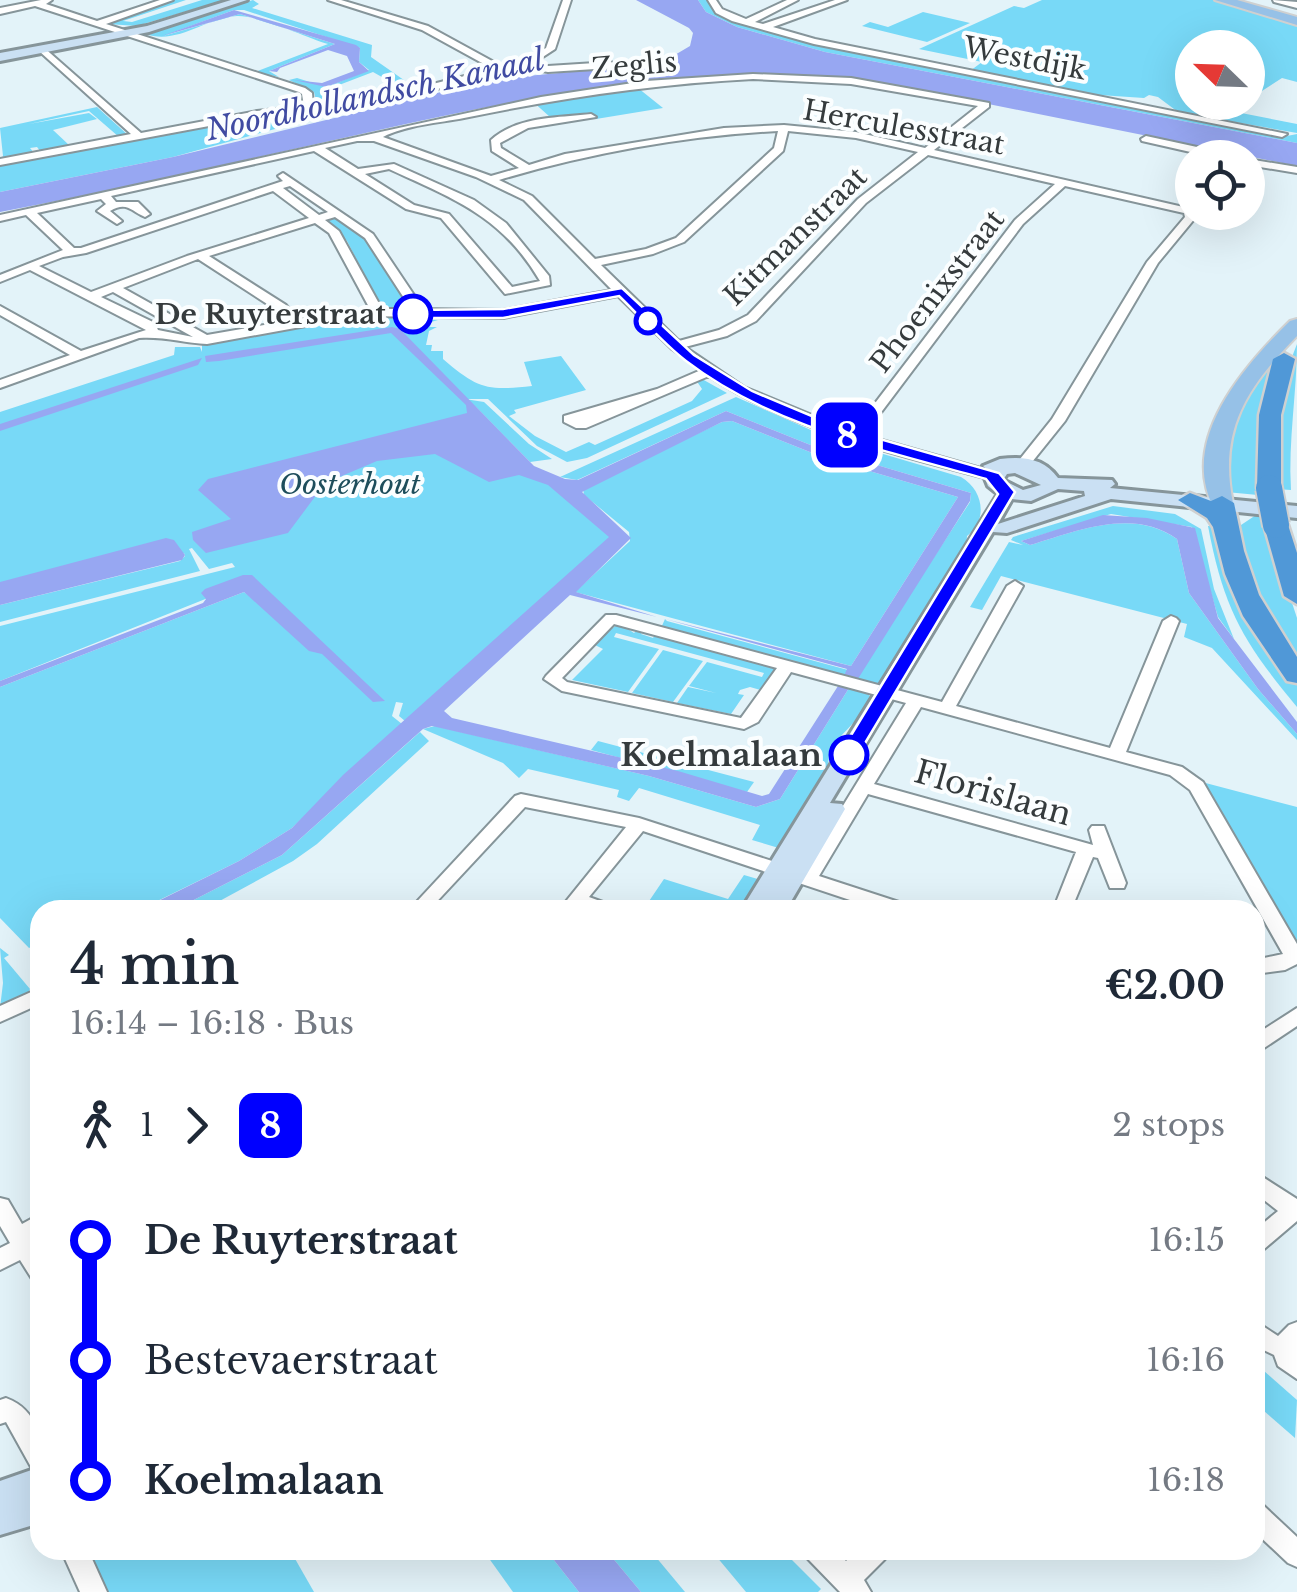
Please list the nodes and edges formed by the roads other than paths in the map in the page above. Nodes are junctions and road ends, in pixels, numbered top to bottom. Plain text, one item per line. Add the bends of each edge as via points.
1 (50, 0) edge
2 (169, 0) edge
3 (232, 0) edge
4 (242, 0) edge
5 (332, 0) edge
6 (567, 0) edge
7 (712, 0) edge
8 (794, 0) edge
9 (843, 0) edge
10 (1222, 0) edge
11 (1244, 0) edge
12 (1261, 0) edge
13 (1276, 0) edge
14 (37, 4) junction
15 (0, 10) edge
16 (1297, 12) edge
17 (98, 23) junction
18 (746, 23) junction
19 (760, 28) junction
20 (127, 32) junction
21 (41, 48) junction
22 (0, 55) edge
23 (522, 65) junction
24 (611, 65) dead end
25 (503, 70) junction
26 (986, 105) joint
27 (309, 108) junction
28 (591, 117) dead end
29 (784, 128) junction
30 (1282, 134) dead end
31 (140, 136) junction
32 (375, 138) junction
33 (1146, 139) dead end
34 (1175, 145) edge
35 (318, 148) junction
36 (926, 151) junction
37 (262, 160) junction
38 (0, 162) edge
39 (1265, 165) edge
40 (525, 167) junction
41 (1297, 170) edge
42 (355, 174) junction
43 (492, 179) junction
44 (291, 182) junction
45 (1064, 182) junction
46 (274, 188) junction
47 (102, 194) junction
48 (114, 205) junction
49 (1175, 206) edge
50 (29, 212) junction
51 (337, 213) junction
52 (144, 214) dead end
53 (0, 218) edge
54 (318, 218) junction
55 (117, 221) dead end
56 (1181, 230) edge
57 (70, 251) junction
58 (201, 256) junction
59 (594, 263) junction
60 (34, 268) junction
61 (0, 279) edge
62 (114, 288) junction
63 (509, 291) junction
64 (622, 292) junction
65 (94, 295) junction
66 (0, 310) edge
67 (375, 312) junction
68 (409, 314) junction
69 (503, 314) junction
70 (297, 324) junction
71 (1297, 328) edge
72 (153, 333) junction
73 (203, 340) junction
74 (676, 346) junction
75 (81, 356) junction
76 (1284, 359) joint
77 (710, 371) junction
78 (2, 381) edge
79 (666, 390) junction
80 (856, 438) junction
81 (992, 471) junction
82 (1038, 474) junction
83 (1108, 489) junction
84 (1012, 494) junction
85 (1190, 500) joint
86 (1297, 504) edge
87 (1222, 507) junction
88 (1286, 519) edge
89 (1000, 529) junction
90 (1015, 586) dead end
91 (1297, 596) edge
92 (1170, 621) dead end
93 (786, 667) junction
94 (1297, 675) edge
95 (901, 697) junction
96 (946, 709) junction
97 (1116, 755) junction
98 (864, 787) junction
99 (639, 824) junction
100 (1098, 830) dead end
101 (1096, 852) junction
102 (793, 874) junction
103 (1116, 884) dead end
104 (427, 900) edge
105 (576, 900) edge
106 (764, 900) edge
107 (779, 900) edge
108 (855, 900) edge
109 (1068, 900) edge
110 (1254, 900) edge
111 (1265, 920) edge
112 (1265, 967) edge
113 (1291, 967) edge
114 (30, 1000) edge
115 (1297, 1015) edge
116 (0, 1016) edge
117 (1265, 1039) edge
118 (1265, 1189) edge
119 (0, 1208) edge
120 (1296, 1210) edge
121 (30, 1235) edge
122 (1265, 1236) edge
123 (22, 1243) junction
124 (30, 1256) edge
125 (0, 1260) edge
126 (1265, 1339) edge
127 (1294, 1350) edge
128 (0, 1413) edge
129 (30, 1441) edge
130 (30, 1486) edge
131 (0, 1497) edge
132 (30, 1510) edge
133 (0, 1519) edge
134 (1265, 1525) edge
135 (1297, 1554) edge
136 (79, 1560) edge
137 (827, 1560) edge
138 (869, 1560) edge
139 (852, 1585) edge
140 (94, 1592) edge

1 - 14 street
2 - 17 street
3 - 20 street
4 - 20 street
5 - 25 street via 425,28
6 - 23 street via 551,46
7 - 18 street, Westdijk
8 - 18 street
9 - 19 street
10 - 16 main road
11 - 16 main road
12 - 16 main road
13 - 16 street
14 - 15 street
14 - 17 street
17 - 20 street
18 - 19 street, Westdijk
19 - 30 street, Westdijk
20 - 21 street
20 - 27 street via 304,90
21 - 22 street
21 - 31 street
23 - 24 street
23 - 25 street
25 - 27 street via 368,103
26 - 32 street, Zeglis via 865,82 755,78 542,98
26 - 36 street, Kitmanstraat
27 - 31 street
28 - 40 street via 517,129 496,139 498,151
29 - 36 street, Herculesstraat
29 - 40 street, Herculesstraat via 724,131
29 - 59 street via 779,148 680,240
31 - 38 street
32 - 35 street, Zeglis
32 - 43 street
33 - 34 street
35 - 37 street, Zeglis
35 - 42 street
36 - 45 street, Herculesstraat
36 - 74 street, Kitmanstraat via 862,201 752,318
37 - 44 street
37 - 47 street, Zeglis
39 - 41 street
40 - 43 street, Herculesstraat
42 - 63 street via 410,207 445,216
42 - 63 street via 390,166 470,202 502,226 546,284
43 - 59 street via 540,206
44 - 46 street
44 - 51 street
45 - 49 street, Herculesstraat
45 - 80 street, Phoenixstraat via 1019,222
46 - 54 street
46 - 57 street
47 - 48 street
47 - 50 street, Zeglis
48 - 52 street via 134,204
48 - 55 street via 102,212
50 - 53 street, Zeglis
50 - 57 street
51 - 54 street
51 - 68 street via 369,236 410,298
54 - 58 street
54 - 67 street via 342,242
56 - 82 street via 1153,262 1050,434
57 - 60 street
58 - 62 street
58 - 70 street
59 - 64 street
60 - 61 street
60 - 65 street
62 - 65 street
62 - 73 street
63 - 69 street
64 - 69 street
64 - 74 street
65 - 72 street
66 - 75 street
67 - 68 street
67 - 70 street
68 - 69 street
70 - 73 street
71 - 76 main road
71 - 87 main road via 1276,344 1221,429
72 - 73 street
72 - 75 street
74 - 77 street
75 - 78 street
76 - 88 highway, bridge via 1270,414 1269,488
77 - 79 street
77 - 80 street via 747,394
79 - 79 street via 620,401 569,418 581,425
80 - 81 street
81 - 82 street
81 - 84 street via 996,485
82 - 83 street
82 - 84 street via 1036,496
83 - 85 street
83 - 87 street
83 - 89 street
84 - 89 street
84 - 95 street
85 - 87 highway via 1216,513
86 - 87 street
87 - 88 street
87 - 94 highway via 1233,568 1248,604
88 - 91 highway
89 - 95 street
90 - 96 street
92 - 97 street
93 - 93 street via 611,618 552,679 744,724
93 - 95 street
95 - 96 street
95 - 98 street
95 - 102 street
96 - 97 street
97 - 110 street via 1176,771 1197,786
98 - 101 street, Florislaan
98 - 102 street
99 - 102 street
99 - 104 street via 520,800
99 - 105 street
100 - 101 street, Florislaan
101 - 103 street, Florislaan
101 - 109 street
102 - 106 street
102 - 107 street
102 - 108 street
111 - 113 street via 1294,956
112 - 113 street
114 - 116 street
115 - 117 street
118 - 120 street
119 - 123 street
120 - 122 street
121 - 123 street
123 - 124 street
123 - 125 street
126 - 127 street
128 - 129 street via 13,1412
130 - 131 street
132 - 133 street
134 - 135 street
136 - 140 street
137 - 139 street
138 - 139 street

